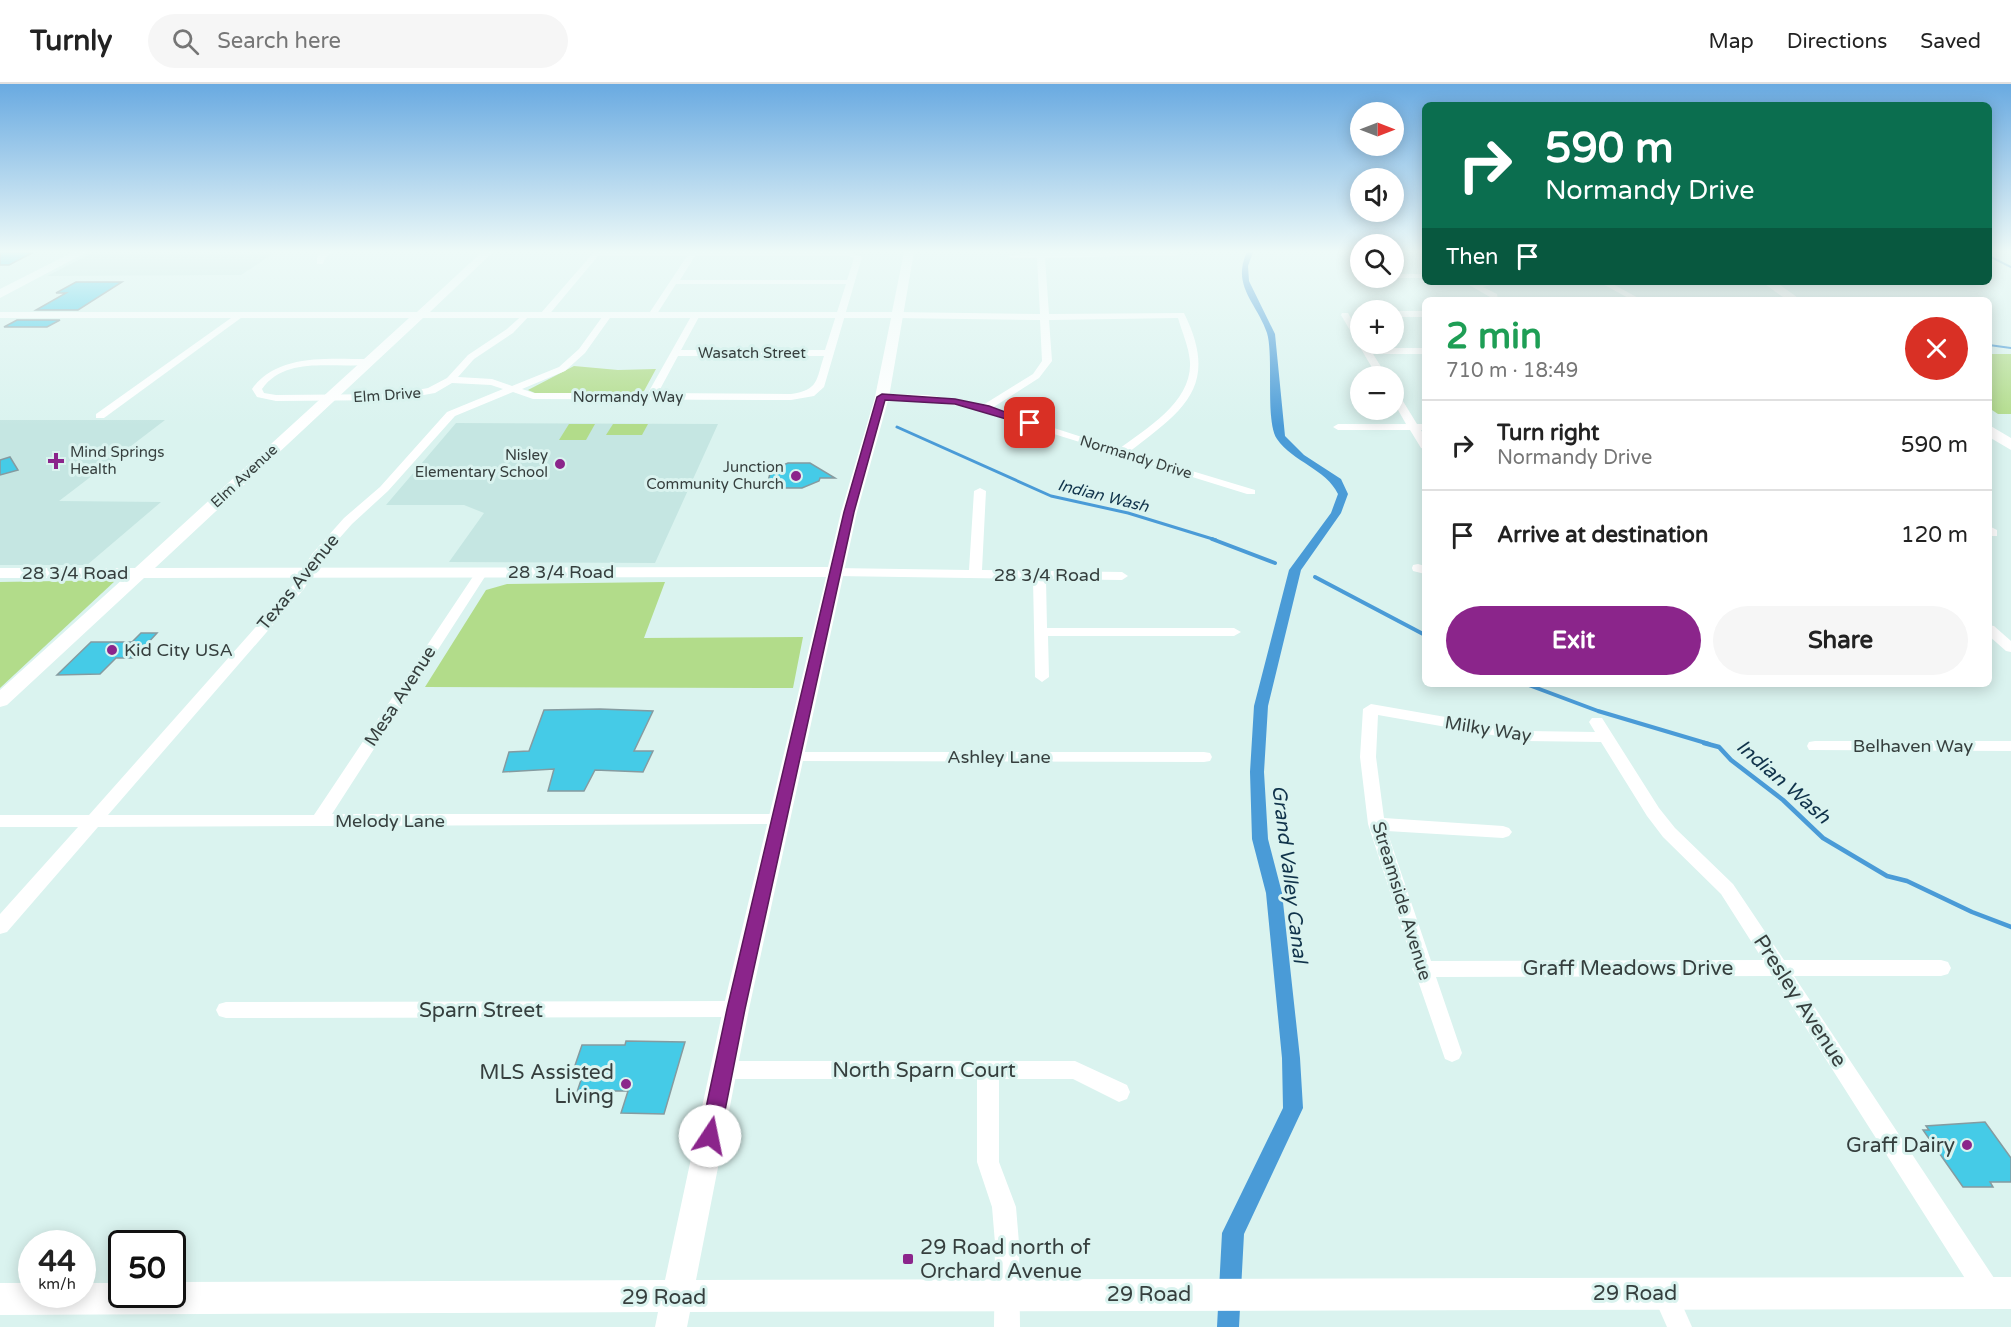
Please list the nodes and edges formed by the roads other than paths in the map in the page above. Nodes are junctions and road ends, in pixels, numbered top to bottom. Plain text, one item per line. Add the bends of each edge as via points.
1 (424, 310) edge
2 (548, 310) edge
3 (655, 310) edge
4 (843, 310) edge
5 (899, 310) edge
6 (1045, 310) edge
7 (1404, 312) edge
8 (1422, 314) edge
9 (0, 315) edge
10 (242, 315) junction
11 (419, 315) junction
12 (526, 315) junction
13 (544, 315) junction
14 (608, 315) junction
15 (652, 315) junction
16 (696, 315) junction
17 (841, 315) junction
18 (898, 315) junction
19 (1046, 317) junction
20 (1404, 349) edge
21 (1422, 351) edge
22 (830, 352) junction
23 (675, 353) junction
24 (368, 362) junction
25 (450, 380) junction
26 (513, 389) junction
27 (651, 397) junction
28 (882, 397) junction
29 (328, 398) junction
30 (985, 408) junction
31 (1404, 412) edge
32 (100, 416) dead end
33 (1338, 427) dead end
34 (1413, 427) junction
35 (1422, 427) edge
36 (1992, 432) edge
37 (1422, 441) edge
38 (2011, 445) edge
39 (1121, 453) junction
40 (980, 491) dead end
41 (1251, 492) dead end
42 (307, 572) junction
43 (482, 572) junction
44 (835, 572) junction
45 (0, 573) edge
46 (139, 573) junction
47 (975, 575) junction
48 (1039, 575) junction
49 (1122, 576) dead end
50 (1992, 629) edge
51 (2011, 629) edge
52 (1041, 632) junction
53 (1234, 632) dead end
54 (1992, 632) edge
55 (2011, 648) edge
56 (1042, 677) dead end
57 (0, 701) edge
58 (1371, 709) joint
59 (1602, 729) joint
60 (1815, 746) dead end
61 (2011, 746) edge
62 (794, 757) junction
63 (1204, 757) dead end
64 (780, 820) junction
65 (0, 821) edge
66 (92, 821) junction
67 (319, 821) junction
68 (1376, 824) junction
69 (1503, 832) dead end
70 (0, 927) edge
71 (1779, 968) junction
72 (1941, 968) dead end
73 (1422, 969) junction
74 (736, 1009) junction
75 (226, 1010) dead end
76 (1452, 1053) dead end
77 (724, 1070) junction
78 (988, 1070) junction
79 (1119, 1092) dead end
80 (1664, 1293) junction
81 (2000, 1293) edge
82 (1007, 1295) junction
83 (0, 1299) edge
84 (675, 1312) edge
85 (1006, 1327) edge
86 (1680, 1327) edge

1 - 11 street, Elm Avenue
2 - 13 street
3 - 15 street
4 - 17 street
5 - 18 street
6 - 19 street
7 - 8 street
9 - 10 street
10 - 11 street
10 - 32 street
11 - 12 street
11 - 24 street, Elm Avenue
12 - 13 street
12 - 25 street, Elm Drive via 510,332 471,357
13 - 14 street
14 - 15 street
14 - 26 street, Texas Avenue via 582,351 562,369
15 - 16 street
16 - 17 street
16 - 23 street
17 - 18 street
17 - 22 street
18 - 19 street
18 - 28 street
19 - 30 street via 1046,366
19 - 39 street via 1181,315 1193,353 1195,380 1174,411
20 - 21 street
22 - 23 street, Wasatch Street
22 - 27 street, Normandy Way via 819,387 810,394
23 - 27 street
24 - 29 street, Elm Avenue
24 - 29 street, Elm Drive via 300,364 278,370 260,381 256,389 261,395 276,398
25 - 26 street, Normandy Way via 492,382
25 - 29 street, Elm Drive via 431,391 406,397
26 - 27 street, Normandy Way via 533,396
26 - 42 street, Texas Avenue via 445,418 384,489 348,520
28 - 30 street, Normandy Drive via 942,400
28 - 44 street via 860,466
29 - 46 street, Elm Avenue
30 - 39 street, Normandy Drive
31 - 34 street
33 - 34 street
34 - 35 street
34 - 37 street
36 - 38 main road
39 - 41 street, Normandy Drive
40 - 47 street
42 - 43 street, 28 3/4 Road
42 - 46 street, 28 3/4 Road
42 - 66 street, Texas Avenue via 299,586
43 - 44 street, 28 3/4 Road
43 - 67 street, Mesa Avenue
44 - 47 street, 28 3/4 Road
44 - 62 street
45 - 46 street, 28 3/4 Road
46 - 57 street, Elm Avenue
47 - 48 street, 28 3/4 Road
48 - 49 street, 28 3/4 Road
48 - 52 street
50 - 51 street
52 - 53 street
52 - 56 street
54 - 55 street
58 - 59 street, Milky Way via 1526,736
58 - 68 street, Streamside Avenue via 1368,757
59 - 71 street, Presley Avenue via 1661,822 1676,840 1713,870
60 - 61 street, Belhaven Way
62 - 63 street, Ashley Lane
62 - 64 street
64 - 67 street, Melody Lane
64 - 74 street
65 - 66 street, Melody Lane
66 - 67 street, Melody Lane
66 - 70 street, Texas Avenue
68 - 69 street
68 - 73 street, Streamside Avenue
71 - 72 street, Graff Meadows Drive
71 - 73 street, Graff Meadows Drive
71 - 81 street, Presley Avenue
73 - 76 street, Streamside Avenue
74 - 75 street, Sparn Street
74 - 77 street
77 - 78 street, North Sparn Court
77 - 84 street
78 - 79 street, North Sparn Court via 1075,1070
78 - 82 street via 988,1162 1004,1207
80 - 81 street, 29 Road
80 - 82 street, 29 Road
80 - 86 street
82 - 84 street, 29 Road
82 - 85 street
83 - 84 street, 29 Road

